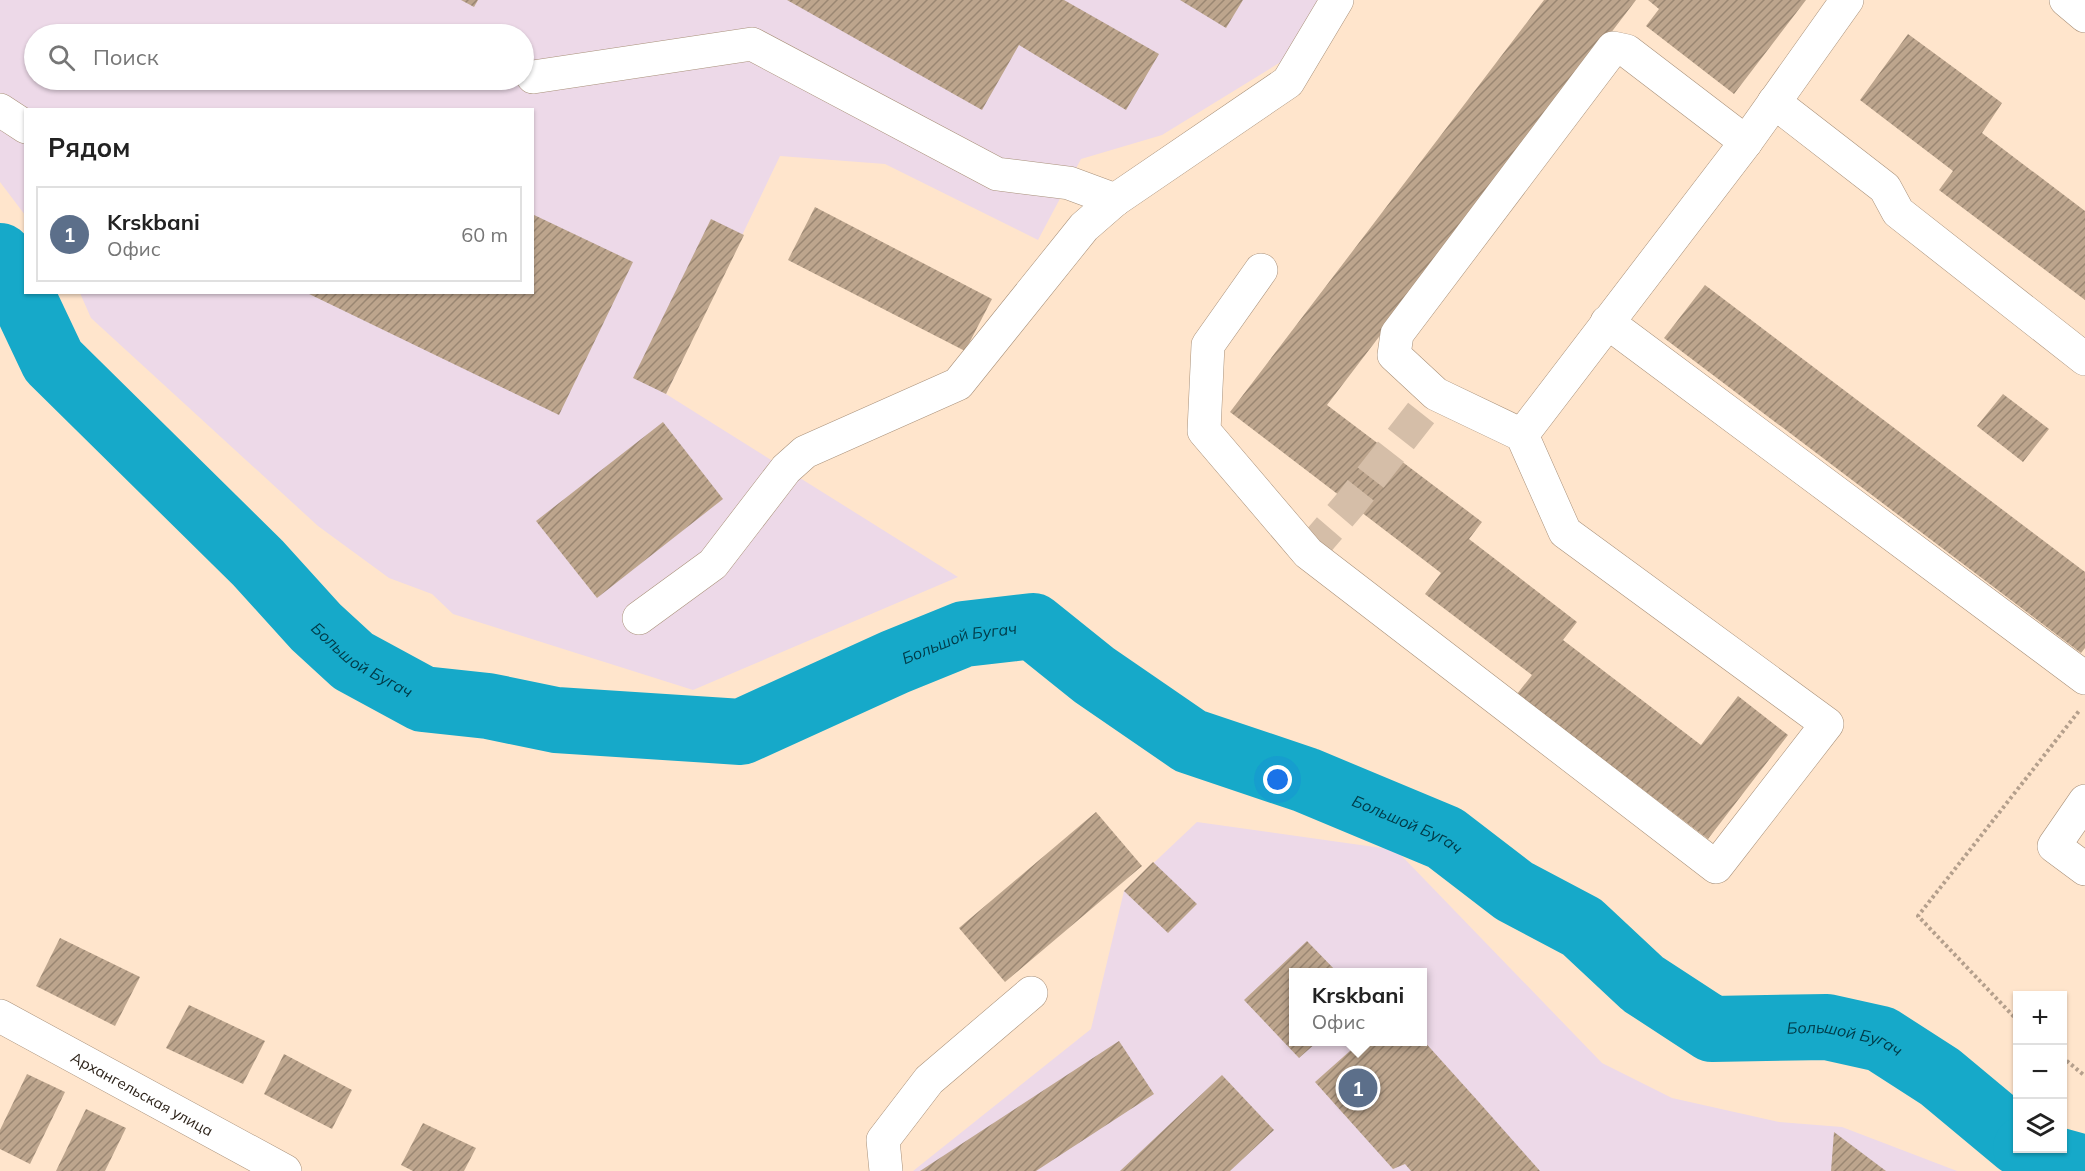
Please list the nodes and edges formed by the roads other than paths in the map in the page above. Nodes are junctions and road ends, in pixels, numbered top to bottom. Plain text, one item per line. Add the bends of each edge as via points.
1 (1337, 0) edge
2 (1847, 0) edge
3 (2066, 0) edge
4 (2085, 16) edge
5 (534, 77) edge
6 (1774, 102) junction
7 (0, 110) edge
8 (24, 126) edge
9 (1746, 142) junction
10 (1116, 200) junction
11 (1261, 270) dead end
12 (1607, 322) junction
13 (2085, 359) edge
14 (1522, 435) junction
15 (639, 618) dead end
16 (2085, 678) edge
17 (2085, 801) edge
18 (2085, 869) edge
19 (1031, 993) dead end
20 (0, 1016) edge
21 (285, 1171) edge
22 (886, 1171) edge

1 - 10 street via 1288,81
2 - 6 street
3 - 4 street
5 - 10 street via 752,44 997,174 1069,183
6 - 9 street
6 - 13 street via 1885,188 1898,212
7 - 8 street
9 - 12 street
9 - 14 street via 1627,51 1613,48 1397,334 1394,355 1436,394
10 - 15 street via 1084,227 958,384 805,452 786,468 712,564
11 - 14 street via 1208,345 1204,431 1308,553 1716,867 1827,724 1565,532
12 - 14 street
12 - 16 street
17 - 18 street via 2054,846
19 - 22 street via 929,1080 883,1140
20 - 21 street, Архангельская улица

